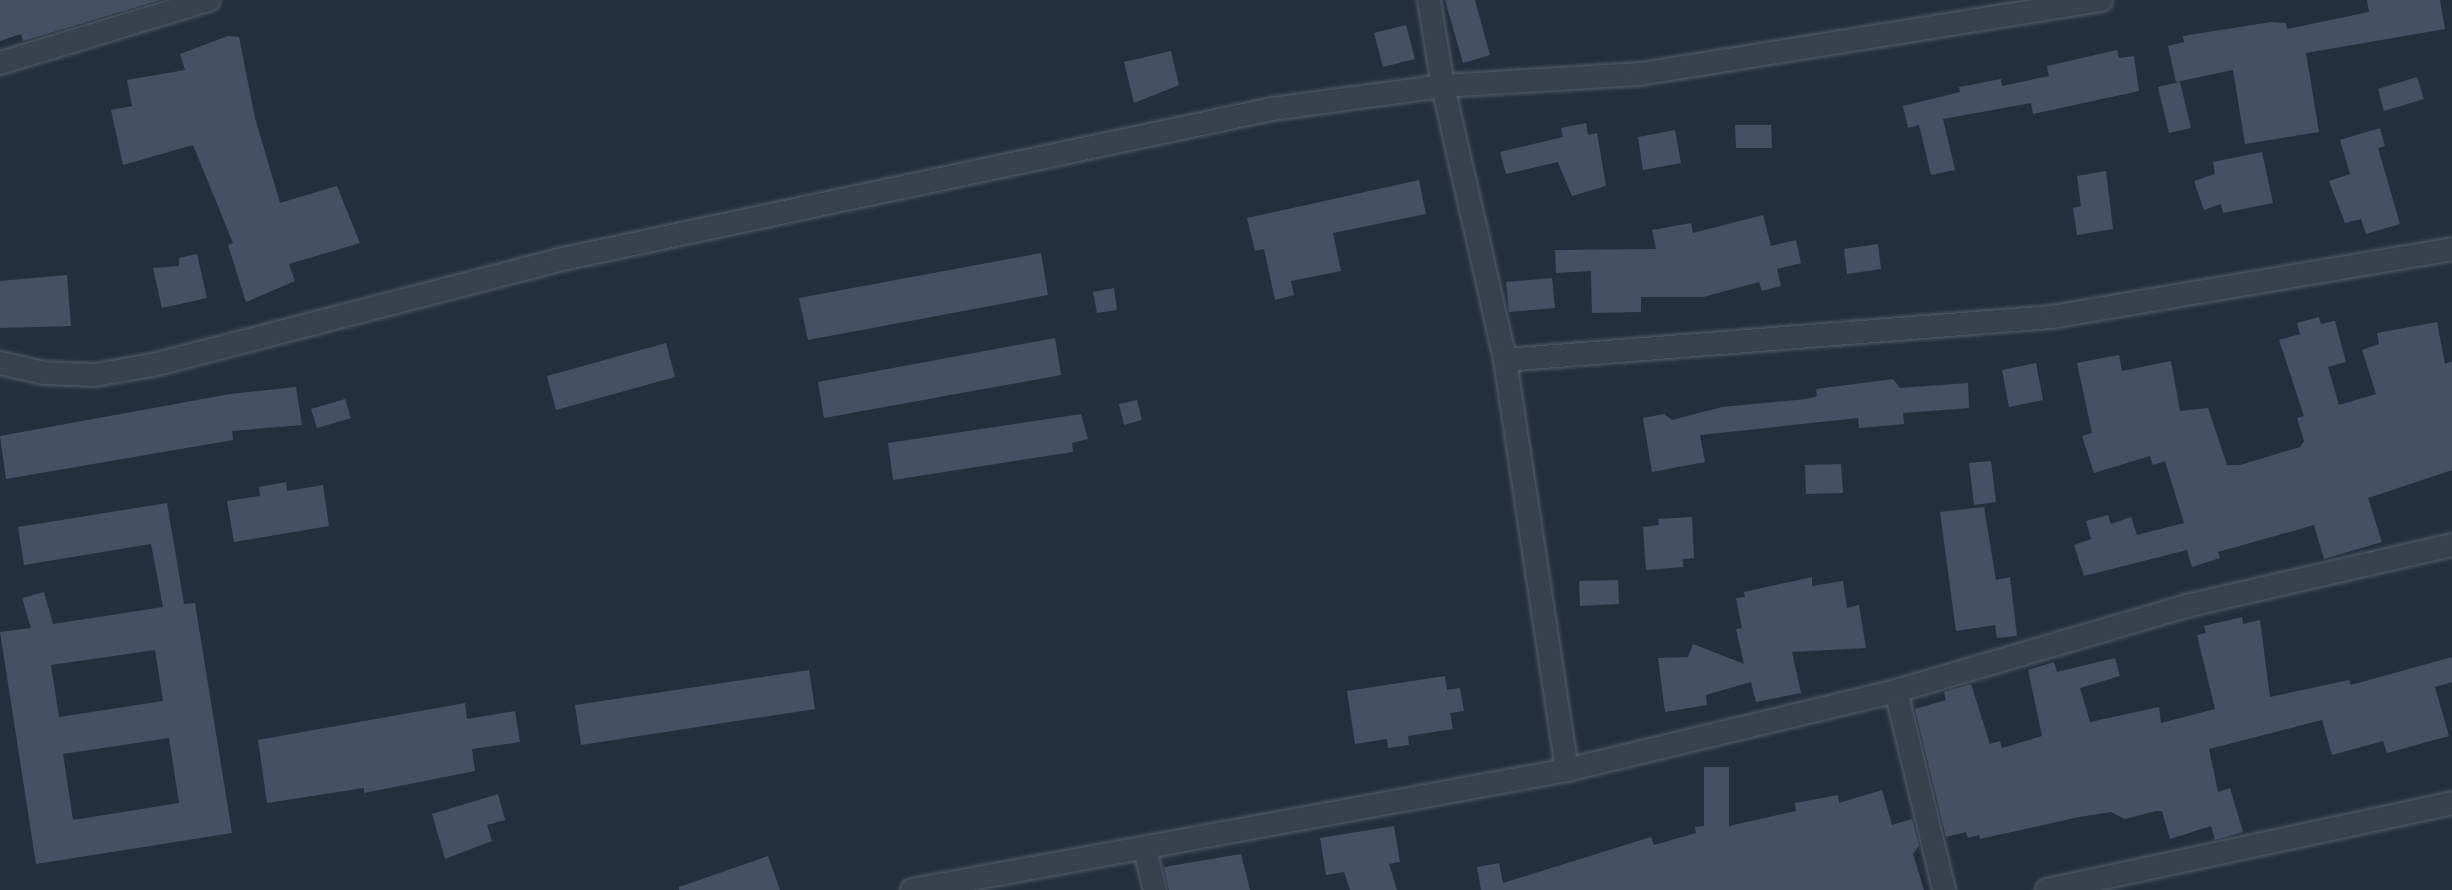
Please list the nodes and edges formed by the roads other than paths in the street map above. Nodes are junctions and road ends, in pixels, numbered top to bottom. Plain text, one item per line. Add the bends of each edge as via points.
1 (209, 0) edge
2 (1429, 0) edge
3 (2101, 0) edge
4 (0, 63) edge
5 (1443, 86) junction
6 (2452, 249) edge
7 (1505, 360) junction
8 (0, 363) edge
9 (2452, 545) edge
10 (1896, 691) junction
11 (1567, 770) junction
12 (2452, 803) edge
13 (1145, 850) junction
14 (912, 890) edge
15 (1155, 890) edge
16 (1944, 890) edge
17 (2047, 890) edge

1 - 4 street
2 - 5 street
3 - 5 street via 1640,74
5 - 7 street
5 - 8 street via 1257,112 558,260 153,365 95,375 44,373
6 - 7 street via 2051,317
7 - 11 street
9 - 10 street via 2190,605
10 - 11 street
10 - 16 street
11 - 13 street
12 - 17 street
13 - 14 street
13 - 15 street

